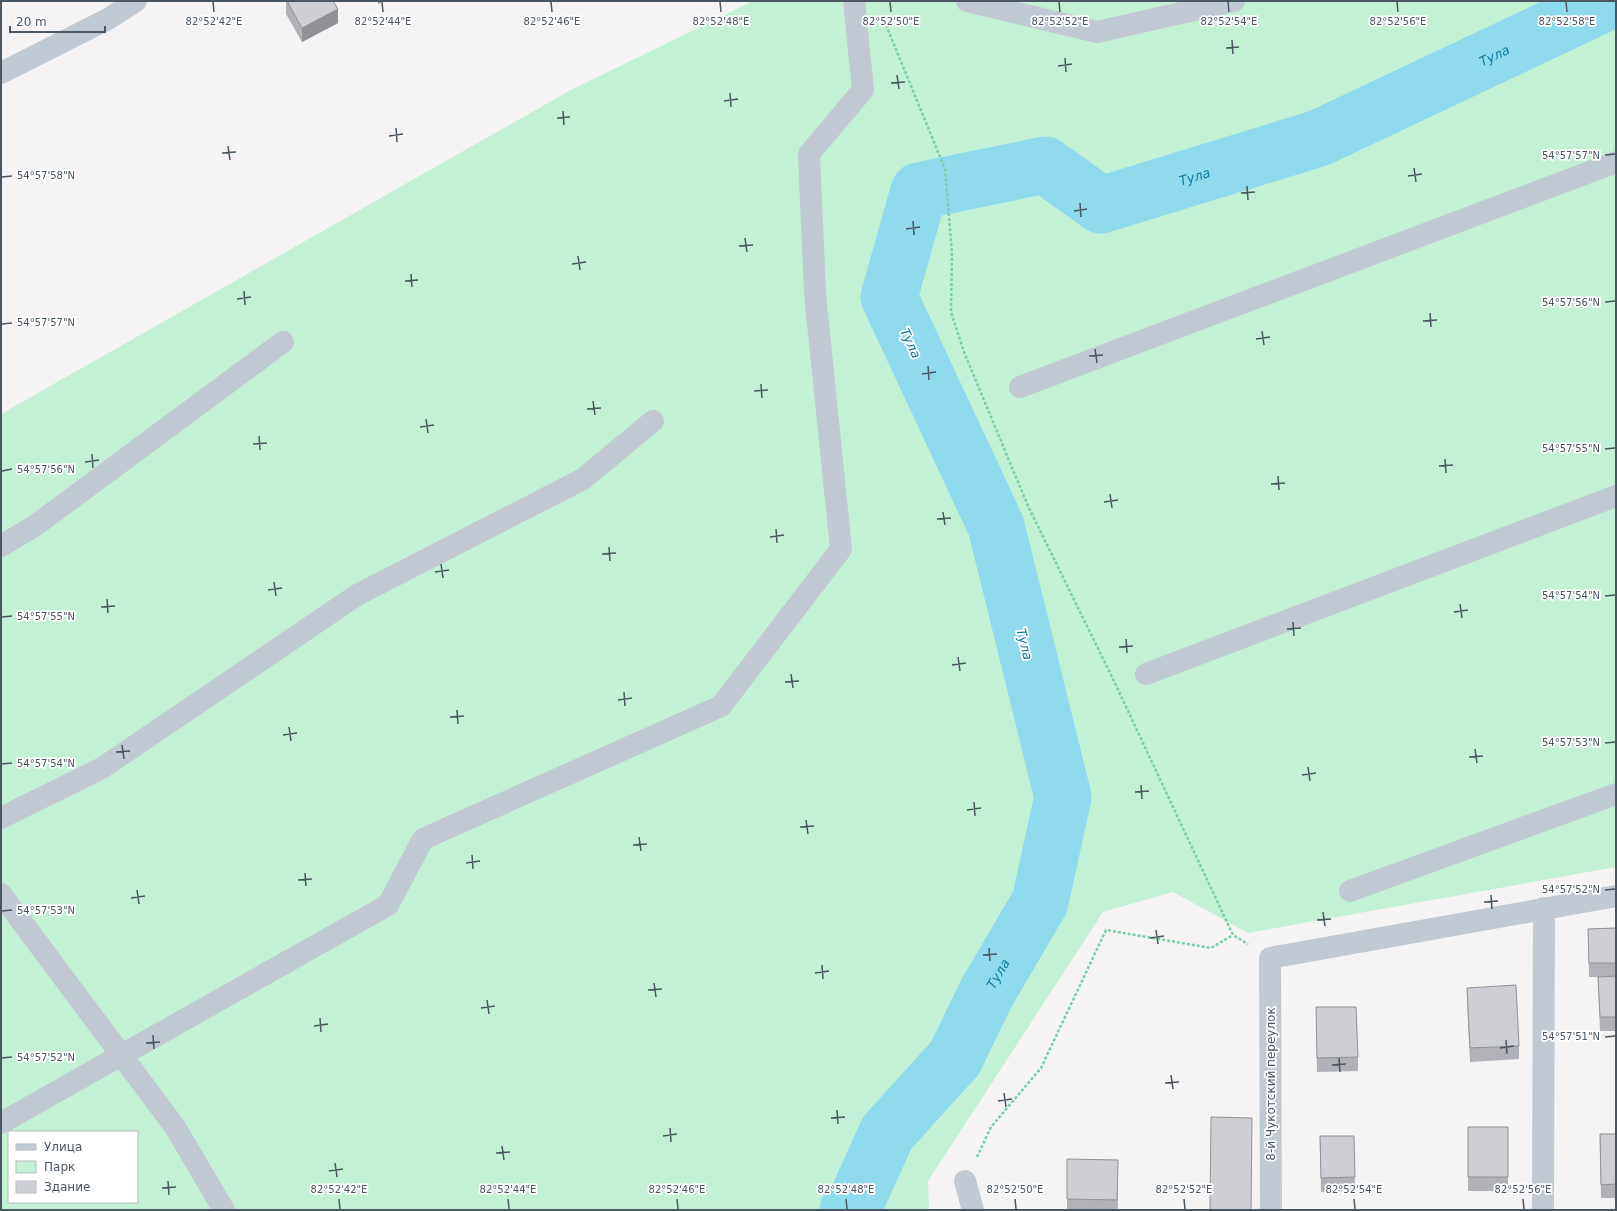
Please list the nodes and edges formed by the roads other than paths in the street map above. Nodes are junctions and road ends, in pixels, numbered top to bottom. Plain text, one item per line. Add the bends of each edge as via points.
1 (136, 1) edge
2 (854, 1) edge
3 (967, 1) edge
4 (1234, 1) edge
5 (1, 73) edge
6 (1616, 162) edge
7 (284, 342) dead end
8 (1020, 387) dead end
9 (652, 422) dead end
10 (1616, 496) edge
11 (1, 546) edge
12 (1146, 674) dead end
13 (1616, 794) edge
14 (1, 818) edge
15 (1350, 891) dead end
16 (1, 894) edge
17 (1616, 896) edge
18 (1544, 908) junction
19 (122, 1056) junction
20 (1, 1124) edge
21 (964, 1181) road end
22 (224, 1210) edge
23 (973, 1210) edge
24 (1271, 1210) edge
25 (1543, 1210) edge

1 - 5 street via 108,19
2 - 19 street via 863,90 809,154 815,294 841,549 721,706 423,839 388,905
3 - 4 street via 1097,32
6 - 8 street
7 - 11 street via 36,525
9 - 14 street via 583,479 357,595 102,768
10 - 12 street
13 - 15 street
16 - 19 street
17 - 18 street
18 - 24 street, 8-й Чукотский переулок via 1270,958
18 - 25 street
19 - 20 street
19 - 22 street via 175,1127
21 - 23 street

